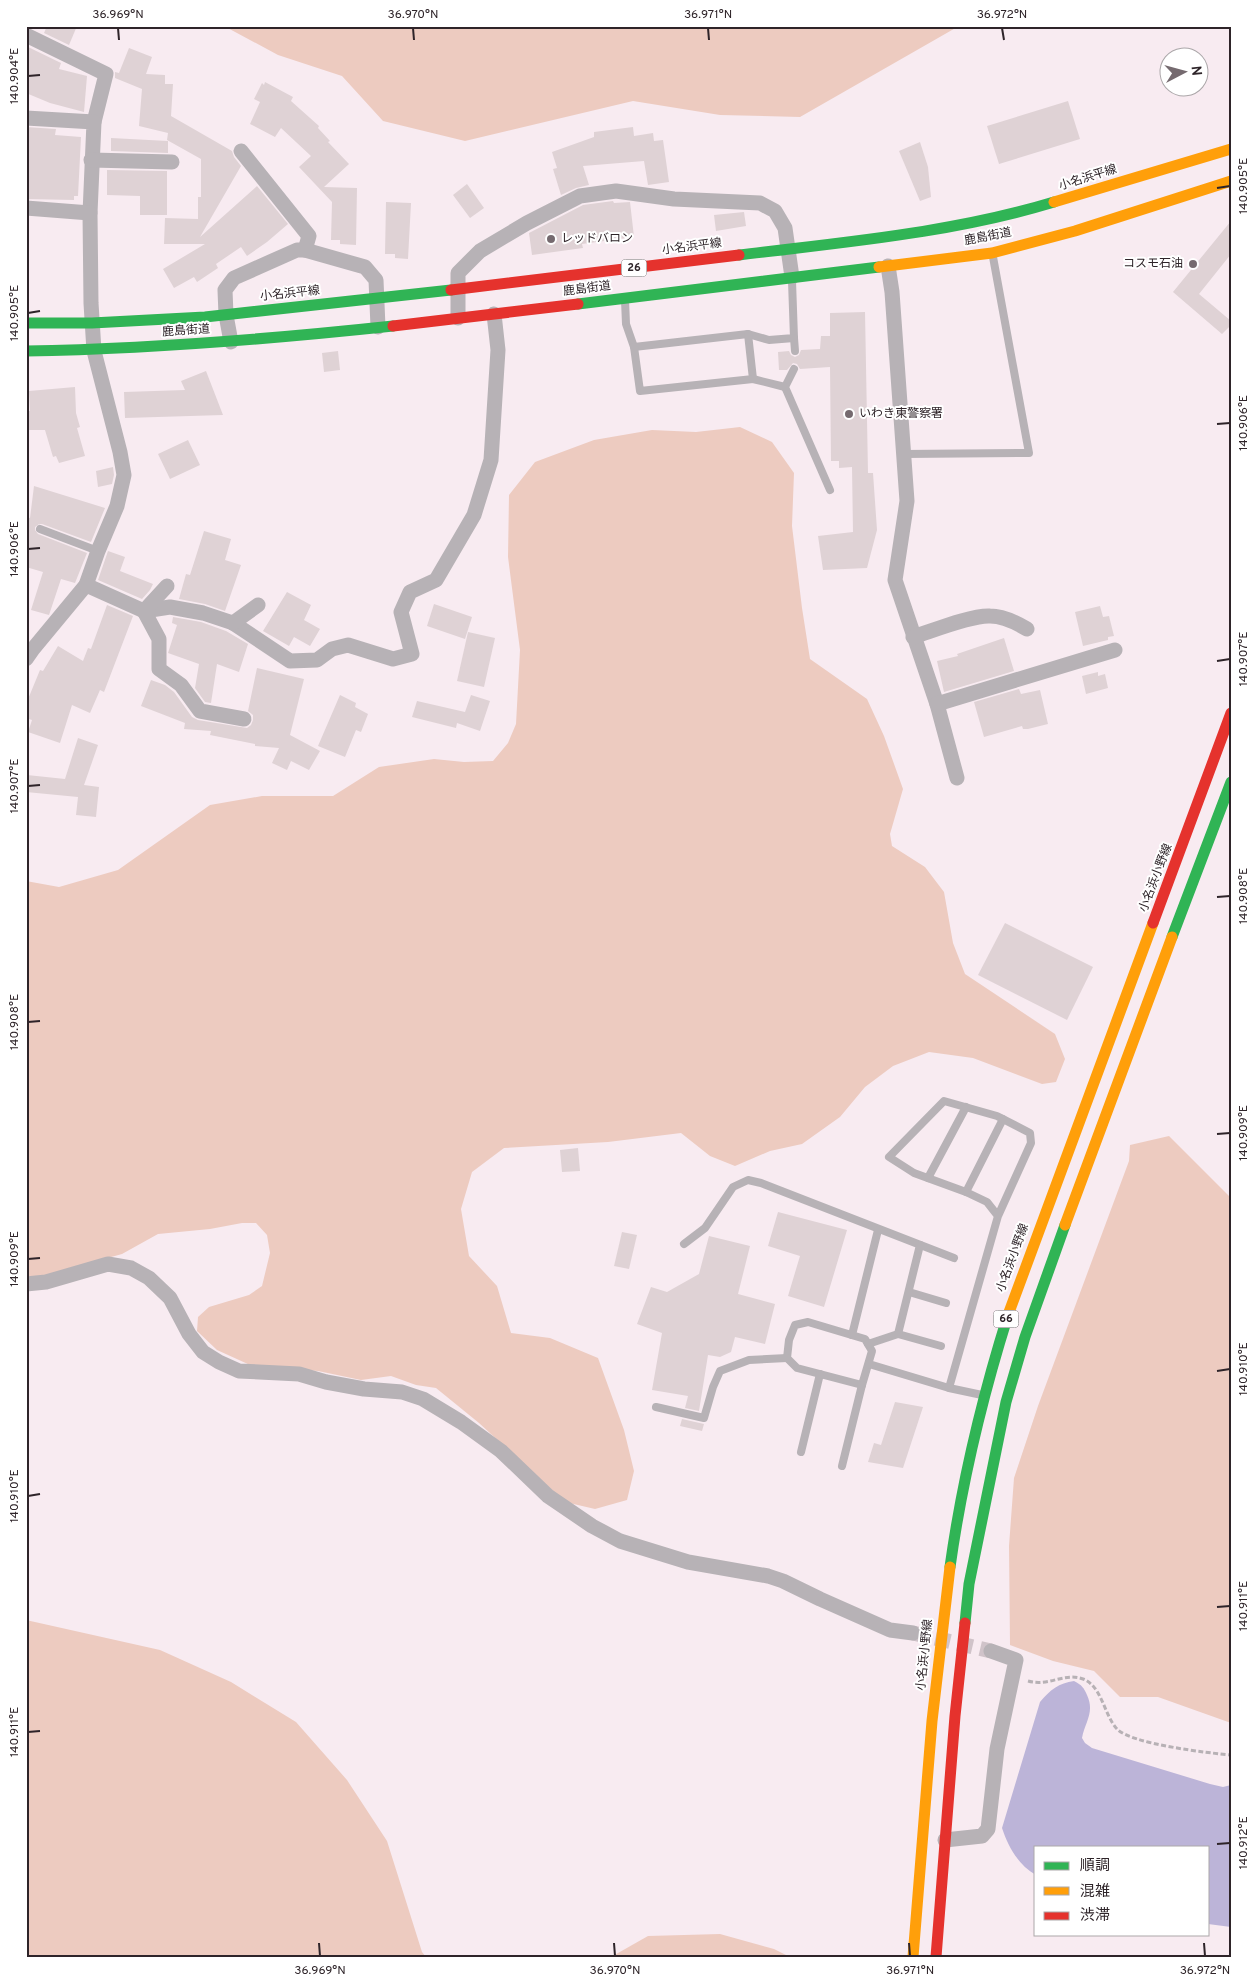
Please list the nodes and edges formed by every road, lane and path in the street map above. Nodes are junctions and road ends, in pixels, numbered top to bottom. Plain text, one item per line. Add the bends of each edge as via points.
1 (26, 35) edge
2 (26, 118) edge
3 (94, 122) junction
4 (1231, 149) edge
5 (241, 151) dead end
6 (91, 160) junction
7 (172, 162) dead end
8 (1231, 181) edge
9 (26, 208) edge
10 (90, 213) junction
11 (305, 250) junction
12 (788, 250) junction
13 (992, 253) junction
14 (888, 266) junction
15 (792, 277) junction
16 (459, 289) junction
17 (377, 298) junction
18 (624, 298) junction
19 (494, 314) junction
20 (226, 315) junction
21 (458, 318) junction
22 (26, 323) edge
23 (92, 323) junction
24 (378, 327) junction
25 (748, 334) junction
26 (794, 338) junction
27 (231, 342) junction
28 (634, 346) junction
29 (94, 351) junction
30 (795, 351) dead end
31 (26, 352) edge
32 (794, 369) dead end
33 (753, 378) junction
34 (785, 388) junction
35 (904, 454) junction
36 (830, 490) dead end
37 (40, 529) dead end
38 (98, 551) junction
39 (86, 585) junction
40 (167, 586) dead end
41 (258, 604) dead end
42 (144, 611) junction
43 (233, 623) junction
44 (1027, 629) dead end
45 (913, 637) junction
46 (1115, 650) dead end
47 (28, 651) edge
48 (937, 704) junction
49 (1231, 713) edge
50 (244, 719) dead end
51 (957, 778) dead end
52 (1231, 782) edge
53 (966, 1107) junction
54 (1003, 1119) junction
55 (928, 1178) junction
56 (966, 1192) junction
57 (998, 1216) junction
58 (878, 1230) junction
59 (684, 1244) dead end
60 (920, 1245) junction
61 (954, 1258) dead end
62 (26, 1284) edge
63 (908, 1292) junction
64 (946, 1303) dead end
65 (898, 1334) junction
66 (852, 1335) junction
67 (868, 1344) junction
68 (941, 1346) dead end
69 (788, 1358) junction
70 (869, 1364) junction
71 (820, 1374) junction
72 (862, 1385) junction
73 (949, 1388) junction
74 (995, 1399) junction
75 (656, 1407) dead end
76 (801, 1452) dead end
77 (842, 1466) dead end
78 (913, 1633) tunnel mouth
79 (991, 1651) tunnel mouth
80 (1013, 1676) junction
81 (1231, 1755) edge
82 (945, 1840) junction
83 (913, 1957) edge
84 (936, 1957) edge

1 - 3 street via 106,74
2 - 3 street
3 - 6 street
4 - 12 main road, 小名浜平線 / 26 via 986,221
5 - 11 street via 310,236
6 - 7 street
6 - 10 street
8 - 13 main road, 鹿島街道 / 26 via 1075,231
9 - 10 street
10 - 23 street
11 - 17 street via 365,267 376,280
11 - 20 street via 297,250 234,278 225,290
12 - 15 street
12 - 16 main road, 小名浜平線 / 26
12 - 16 street via 786,228 775,211 760,203 674,199 616,191 580,196 480,251 458,273
13 - 14 main road, 鹿島街道 / 26
13 - 35 lane via 1029,453
14 - 15 main road, 鹿島街道 / 26
14 - 35 street
15 - 18 main road, 鹿島街道 / 26
15 - 26 lane
16 - 17 main road, 小名浜平線 / 26
16 - 21 street
17 - 20 main road, 小名浜平線 / 26
17 - 24 street
18 - 19 main road, 鹿島街道 / 26
18 - 28 lane via 626,324
19 - 21 main road, 鹿島街道 / 26
19 - 43 street via 498,350 491,460 474,515 436,580 410,592 401,612 412,654 394,659 348,645 332,648 317,660 290,661
20 - 23 main road, 小名浜平線 / 26
20 - 27 street
21 - 24 main road, 鹿島街道 / 26
22 - 23 main road, 小名浜平線 / 26
23 - 29 street
24 - 27 main road, 鹿島街道 / 26
25 - 26 lane via 769,340
25 - 28 lane
25 - 33 lane
26 - 30 lane
27 - 29 main road, 鹿島街道 / 26
28 - 33 lane via 640,391
29 - 31 main road, 鹿島街道 / 26
29 - 38 street via 124,475 117,506
32 - 34 lane
33 - 34 lane
34 - 36 lane
35 - 45 street via 907,502 895,580
37 - 38 lane
38 - 39 street
39 - 42 street
39 - 47 street
40 - 42 street
41 - 43 street
42 - 43 street via 170,607 204,613
42 - 50 street via 159,638 159,669 181,684 200,711
44 - 45 street via 990,616
45 - 48 street
46 - 48 street
48 - 51 street
49 - 74 main road, 小名浜小野線 / 66 via 1012,1302
52 - 74 main road, 小名浜小野線 / 66 via 1186,896 1025,1337
53 - 54 lane
53 - 55 lane
53 - 55 lane via 944,1101 889,1157
54 - 56 lane
54 - 57 lane via 1030,1133 1031,1143
55 - 56 lane
56 - 57 lane via 987,1202
57 - 73 lane
58 - 59 lane via 748,1180 733,1187 705,1228
58 - 60 lane
58 - 66 lane
60 - 61 lane
60 - 63 lane
62 - 78 street via 46,1282 108,1264 131,1268 149,1278 170,1298 189,1334 203,1352 219,1362 239,1370 299,1374 326,1382 402,1392 424,1399 501,1451 548,1496 620,1541 688,1562 776,1578 890,1630
63 - 64 lane
63 - 65 lane
65 - 67 lane
65 - 68 lane
66 - 67 lane via 865,1338
66 - 69 lane via 808,1322 795,1325 789,1340
67 - 70 lane via 872,1351
69 - 71 lane via 796,1368
69 - 75 lane via 749,1360 720,1371 704,1418
70 - 72 lane
70 - 73 lane
71 - 72 lane
71 - 76 lane
72 - 77 lane
73 - 74 lane
74 - 82 main road, 小名浜小野線 / 66 via 969,1584
74 - 83 main road, 小名浜小野線 / 66 via 963,1484 943,1621
79 - 80 street via 1016,1660
80 - 81 path via 1040,1684 1063,1678 1083,1679 1096,1691 1110,1720 1122,1734 1175,1748
80 - 82 street via 997,1749 988,1829 982,1836
82 - 84 main road, 小名浜小野線 / 66

